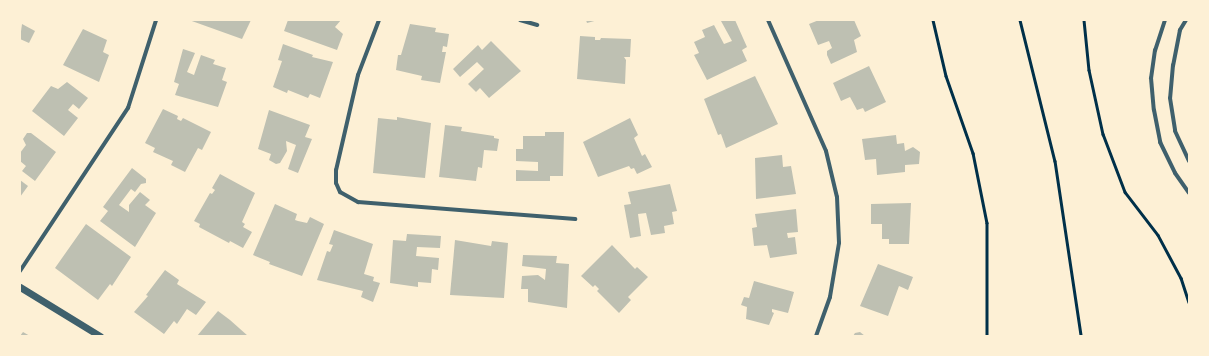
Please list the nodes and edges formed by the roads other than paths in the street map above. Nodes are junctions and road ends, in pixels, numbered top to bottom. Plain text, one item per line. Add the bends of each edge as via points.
1 (156, 20) edge
2 (379, 20) edge
3 (520, 20) edge
4 (768, 20) edge
5 (1165, 20) edge
6 (1186, 20) edge
7 (537, 24) dead end
8 (1189, 161) edge
9 (1189, 193) edge
10 (575, 218) dead end
11 (20, 271) edge
12 (20, 287) edge
13 (100, 336) edge
14 (816, 336) edge

1 - 11 street via 128,108
2 - 10 street via 358,74 338,162 336,183 340,192 358,202
3 - 7 street
4 - 14 street via 826,151 837,197 840,243 830,297
5 - 9 street via 1155,50 1151,78 1154,110 1160,142 1175,173
6 - 8 street via 1180,30 1172,65 1170,98 1175,131
12 - 13 street

